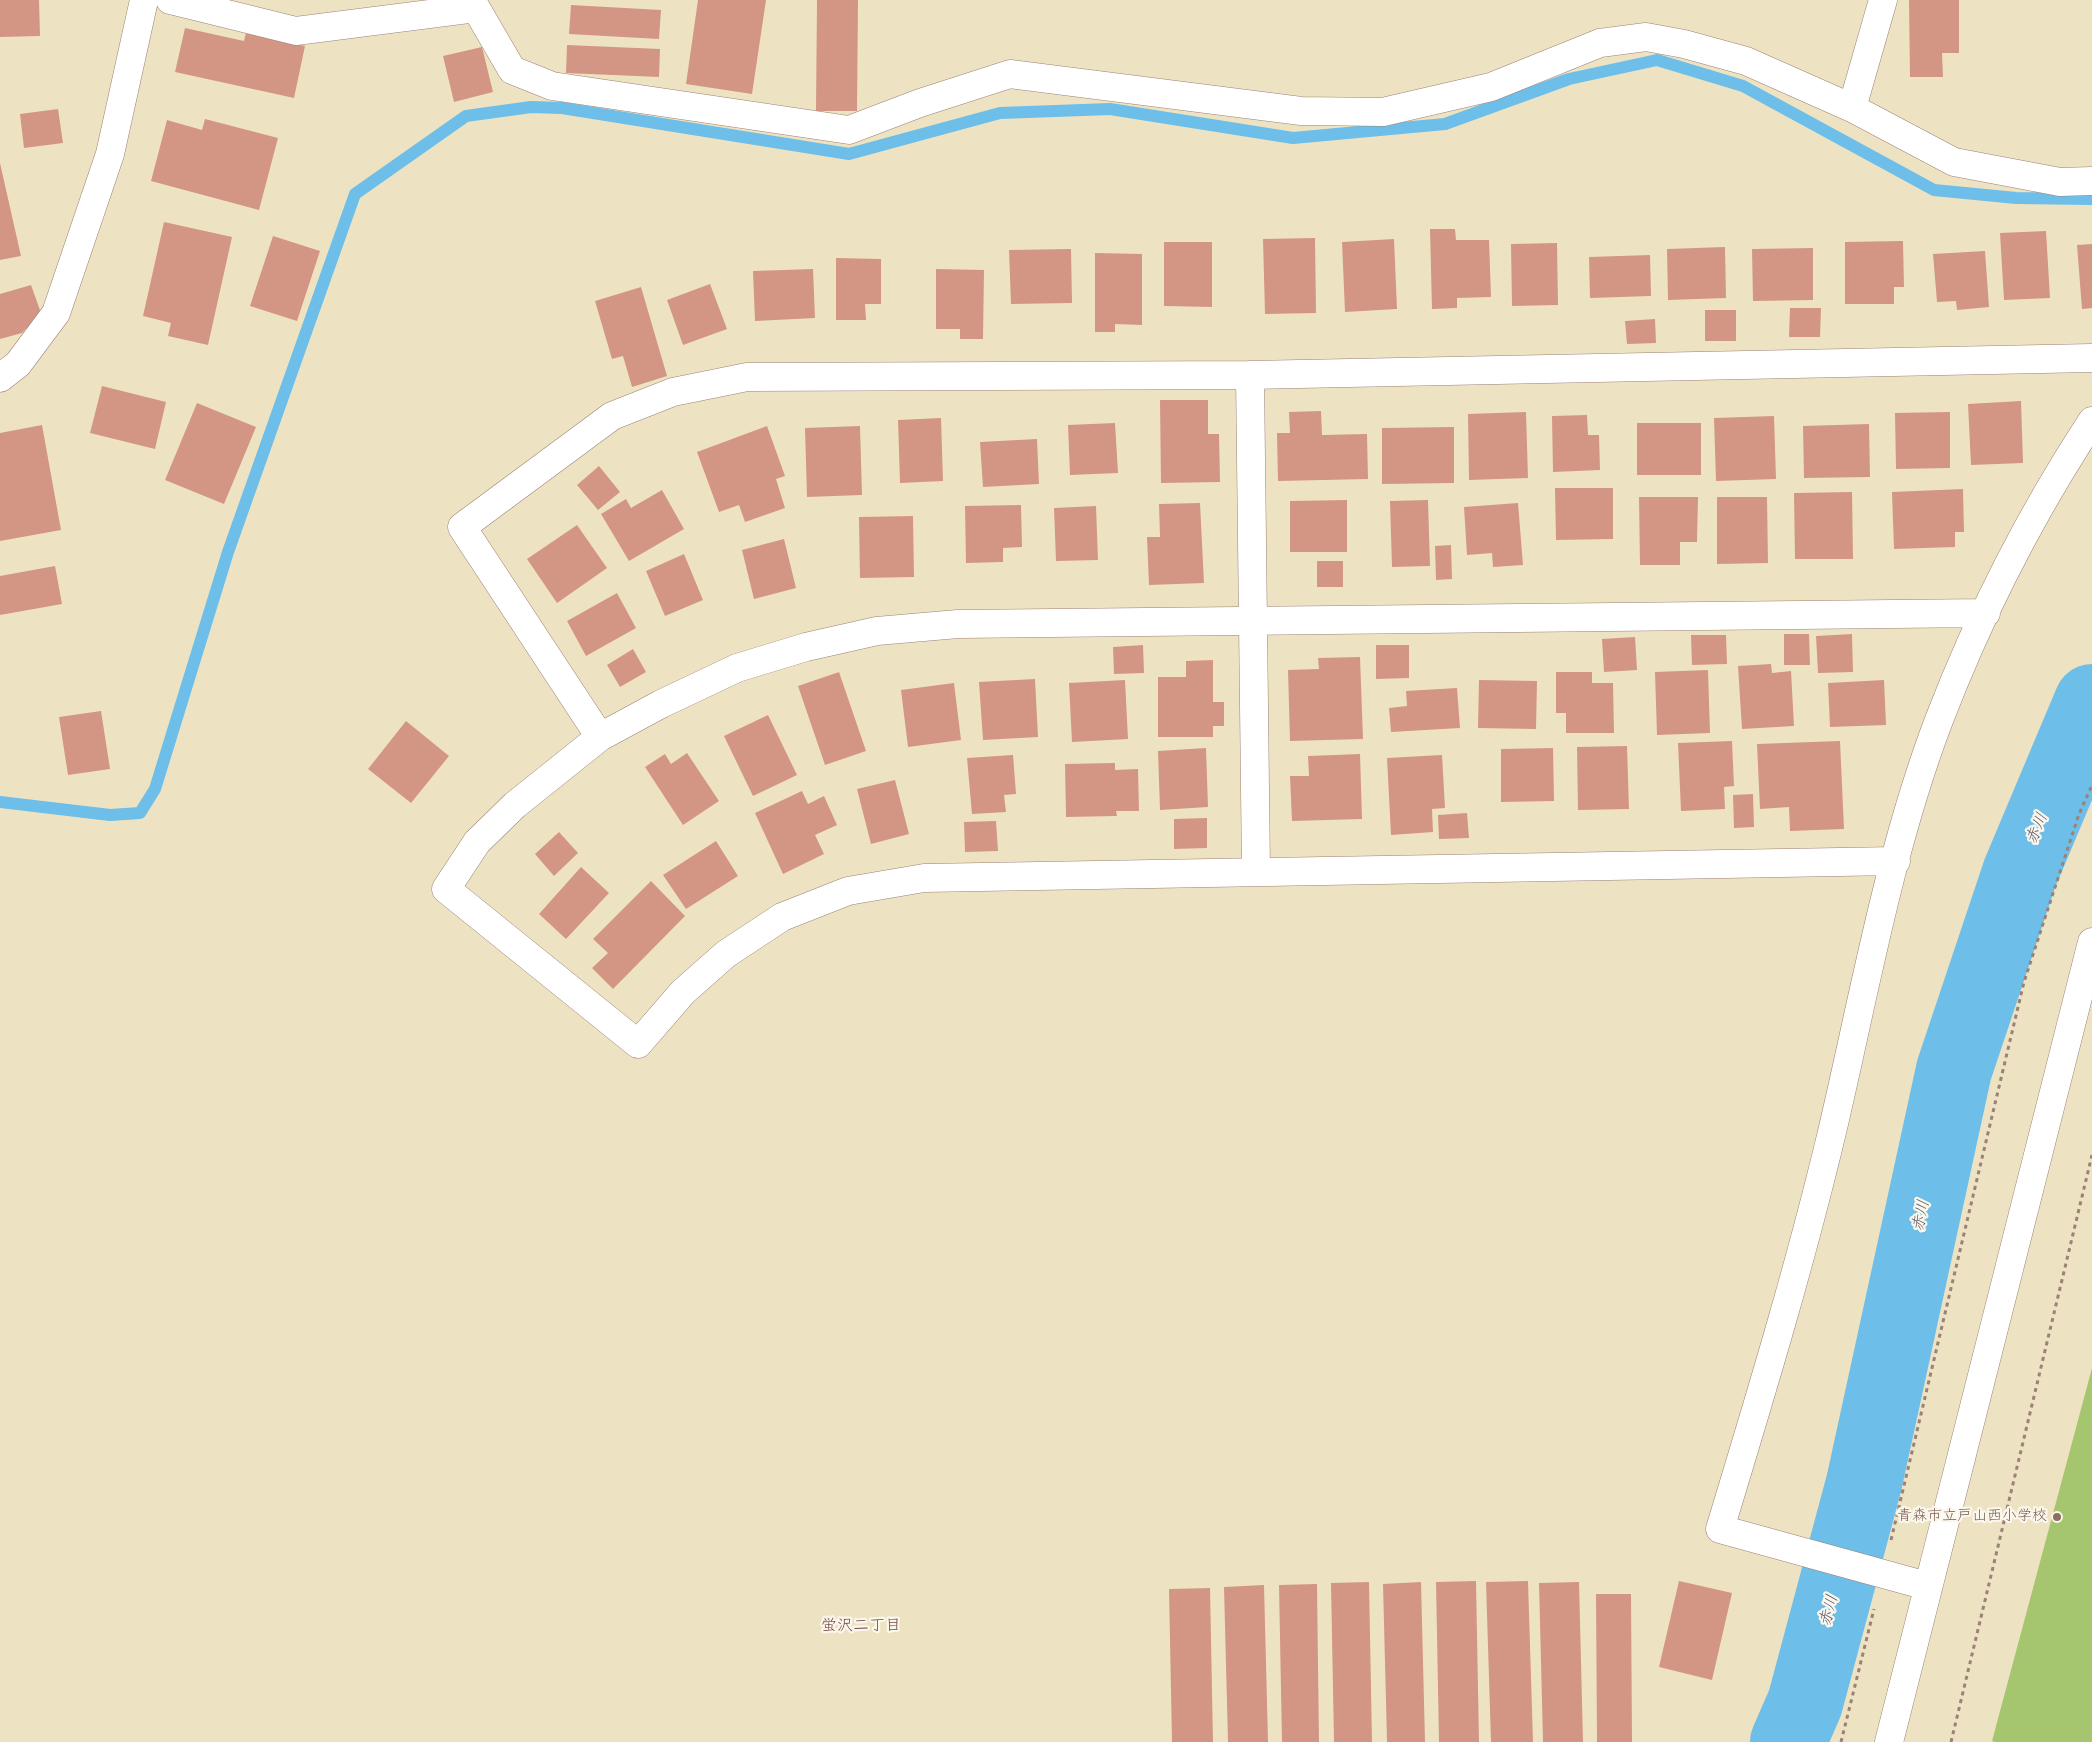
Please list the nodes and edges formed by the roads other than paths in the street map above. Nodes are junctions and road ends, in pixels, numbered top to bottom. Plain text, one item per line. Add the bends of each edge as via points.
1 (144, 0) edge
2 (170, 0) edge
3 (1883, 0) edge
4 (1852, 108) junction
5 (2092, 181) edge
6 (2092, 358) edge
7 (1250, 374) junction
8 (0, 378) edge
9 (2092, 421) edge
10 (1986, 613) junction
11 (1254, 620) junction
12 (600, 737) junction
13 (1896, 861) junction
14 (1256, 871) junction
15 (2092, 942) edge
16 (1927, 1586) junction
17 (1888, 1742) edge

1 - 8 street via 110,154 56,314 18,364
2 - 4 street via 296,31 476,8 512,70 552,86 849,130 920,102 1010,74 1301,111 1383,112 1491,87 1600,43 1646,37 1746,61
3 - 4 street
4 - 5 street via 1954,162 2060,182
6 - 7 street
7 - 11 street
7 - 12 street via 747,378 673,392 612,416 462,527
9 - 10 street via 2054,480
10 - 11 street
10 - 13 street via 1939,721
11 - 12 street via 958,624 877,631 806,647 737,668
11 - 14 street
12 - 14 street via 515,805 483,836 446,889 638,1044 683,992 726,954 782,917 848,891 924,878
13 - 14 street
13 - 16 street via 1783,1320 1720,1529
15 - 16 street
16 - 17 street

